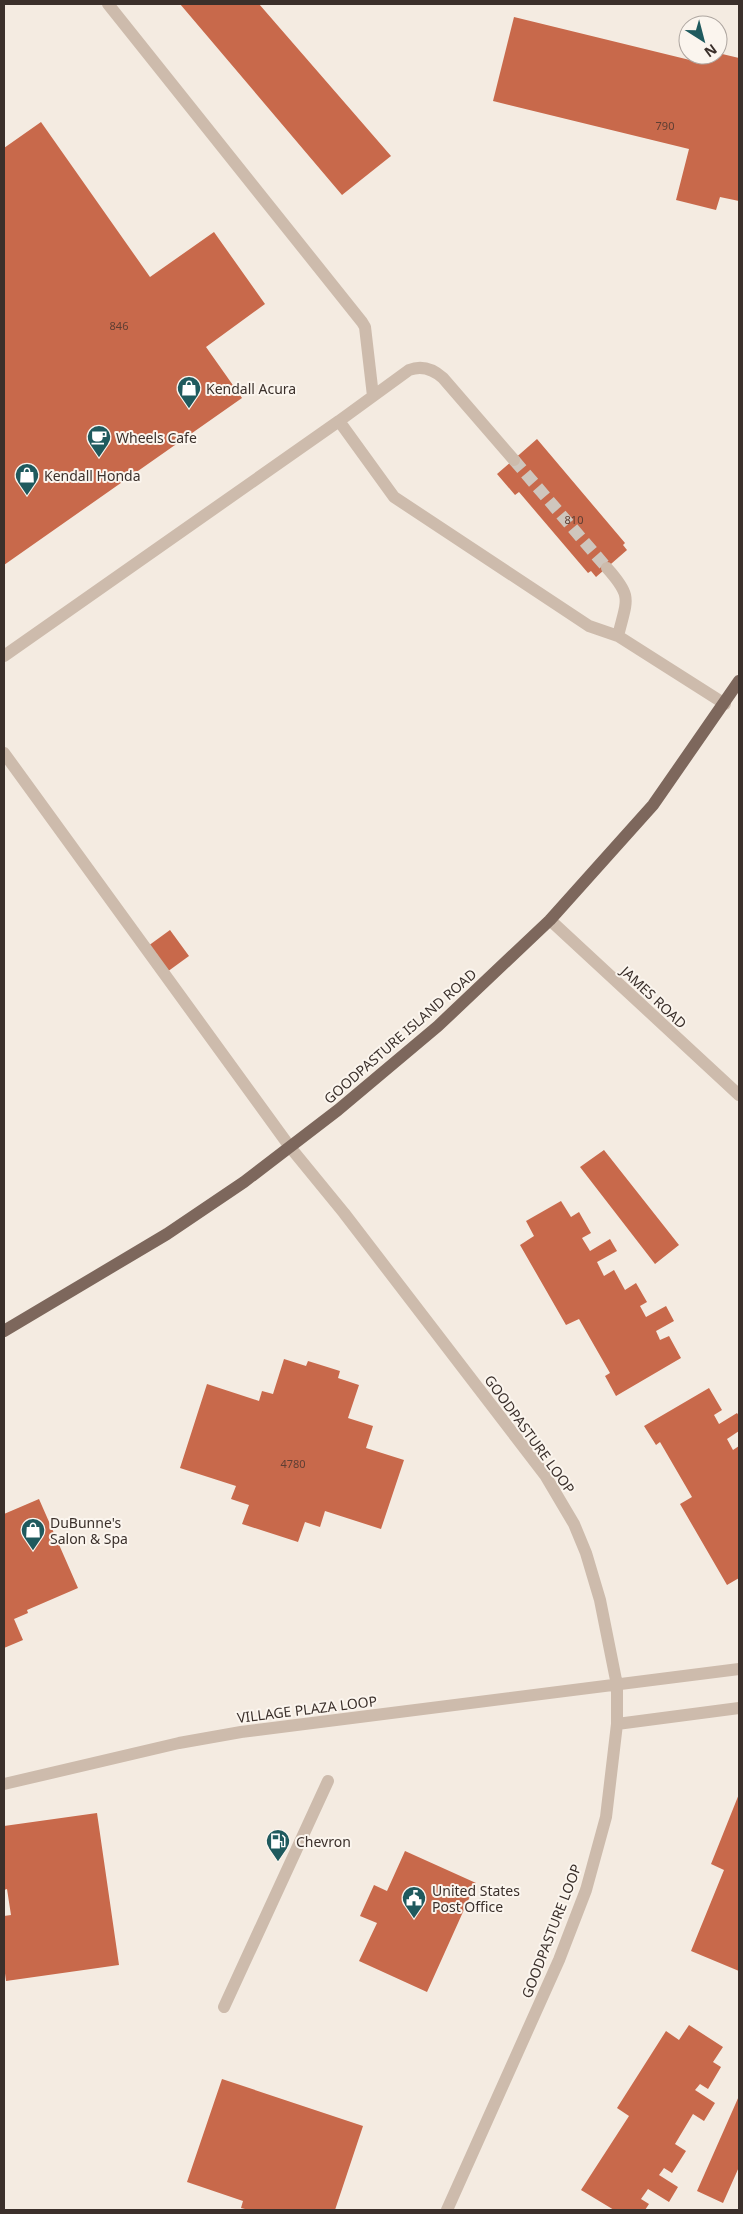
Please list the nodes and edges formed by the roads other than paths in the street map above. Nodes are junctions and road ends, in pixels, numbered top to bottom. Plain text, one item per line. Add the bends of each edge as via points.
1 (108, 4) edge
2 (373, 396) junction
3 (339, 421) junction
4 (514, 460) tunnel mouth
5 (607, 568) tunnel mouth
6 (618, 636) junction
7 (4, 656) edge
8 (739, 681) edge
9 (725, 704) junction
10 (4, 753) edge
11 (550, 920) junction
12 (739, 1095) edge
13 (290, 1148) junction
14 (4, 1331) edge
15 (739, 1669) edge
16 (617, 1685) junction
17 (739, 1708) edge
18 (616, 1724) junction
19 (328, 1782) dead end
20 (4, 1784) edge
21 (224, 2007) dead end
22 (447, 2210) edge

1 - 2 street via 365,326
2 - 3 street
2 - 4 street via 409,370 417,367 436,372
3 - 6 street via 394,496 589,626
3 - 7 street
5 - 6 street via 626,592
6 - 9 street
8 - 9 main road, GOODPASTURE ISLAND ROAD
9 - 11 main road, GOODPASTURE ISLAND ROAD via 653,804
10 - 13 street, GOODPASTURE LOOP
11 - 12 street, JAMES ROAD
11 - 13 main road, GOODPASTURE ISLAND ROAD via 438,1026
13 - 14 main road, GOODPASTURE ISLAND ROAD via 167,1234
13 - 16 street, GOODPASTURE LOOP via 544,1475 574,1524 600,1600
15 - 16 street, VILLAGE PLAZA LOOP
16 - 18 street, GOODPASTURE LOOP
16 - 20 street, VILLAGE PLAZA LOOP via 179,1742
17 - 18 street
18 - 22 street, GOODPASTURE LOOP via 606,1817 586,1890 559,1960
19 - 21 street

